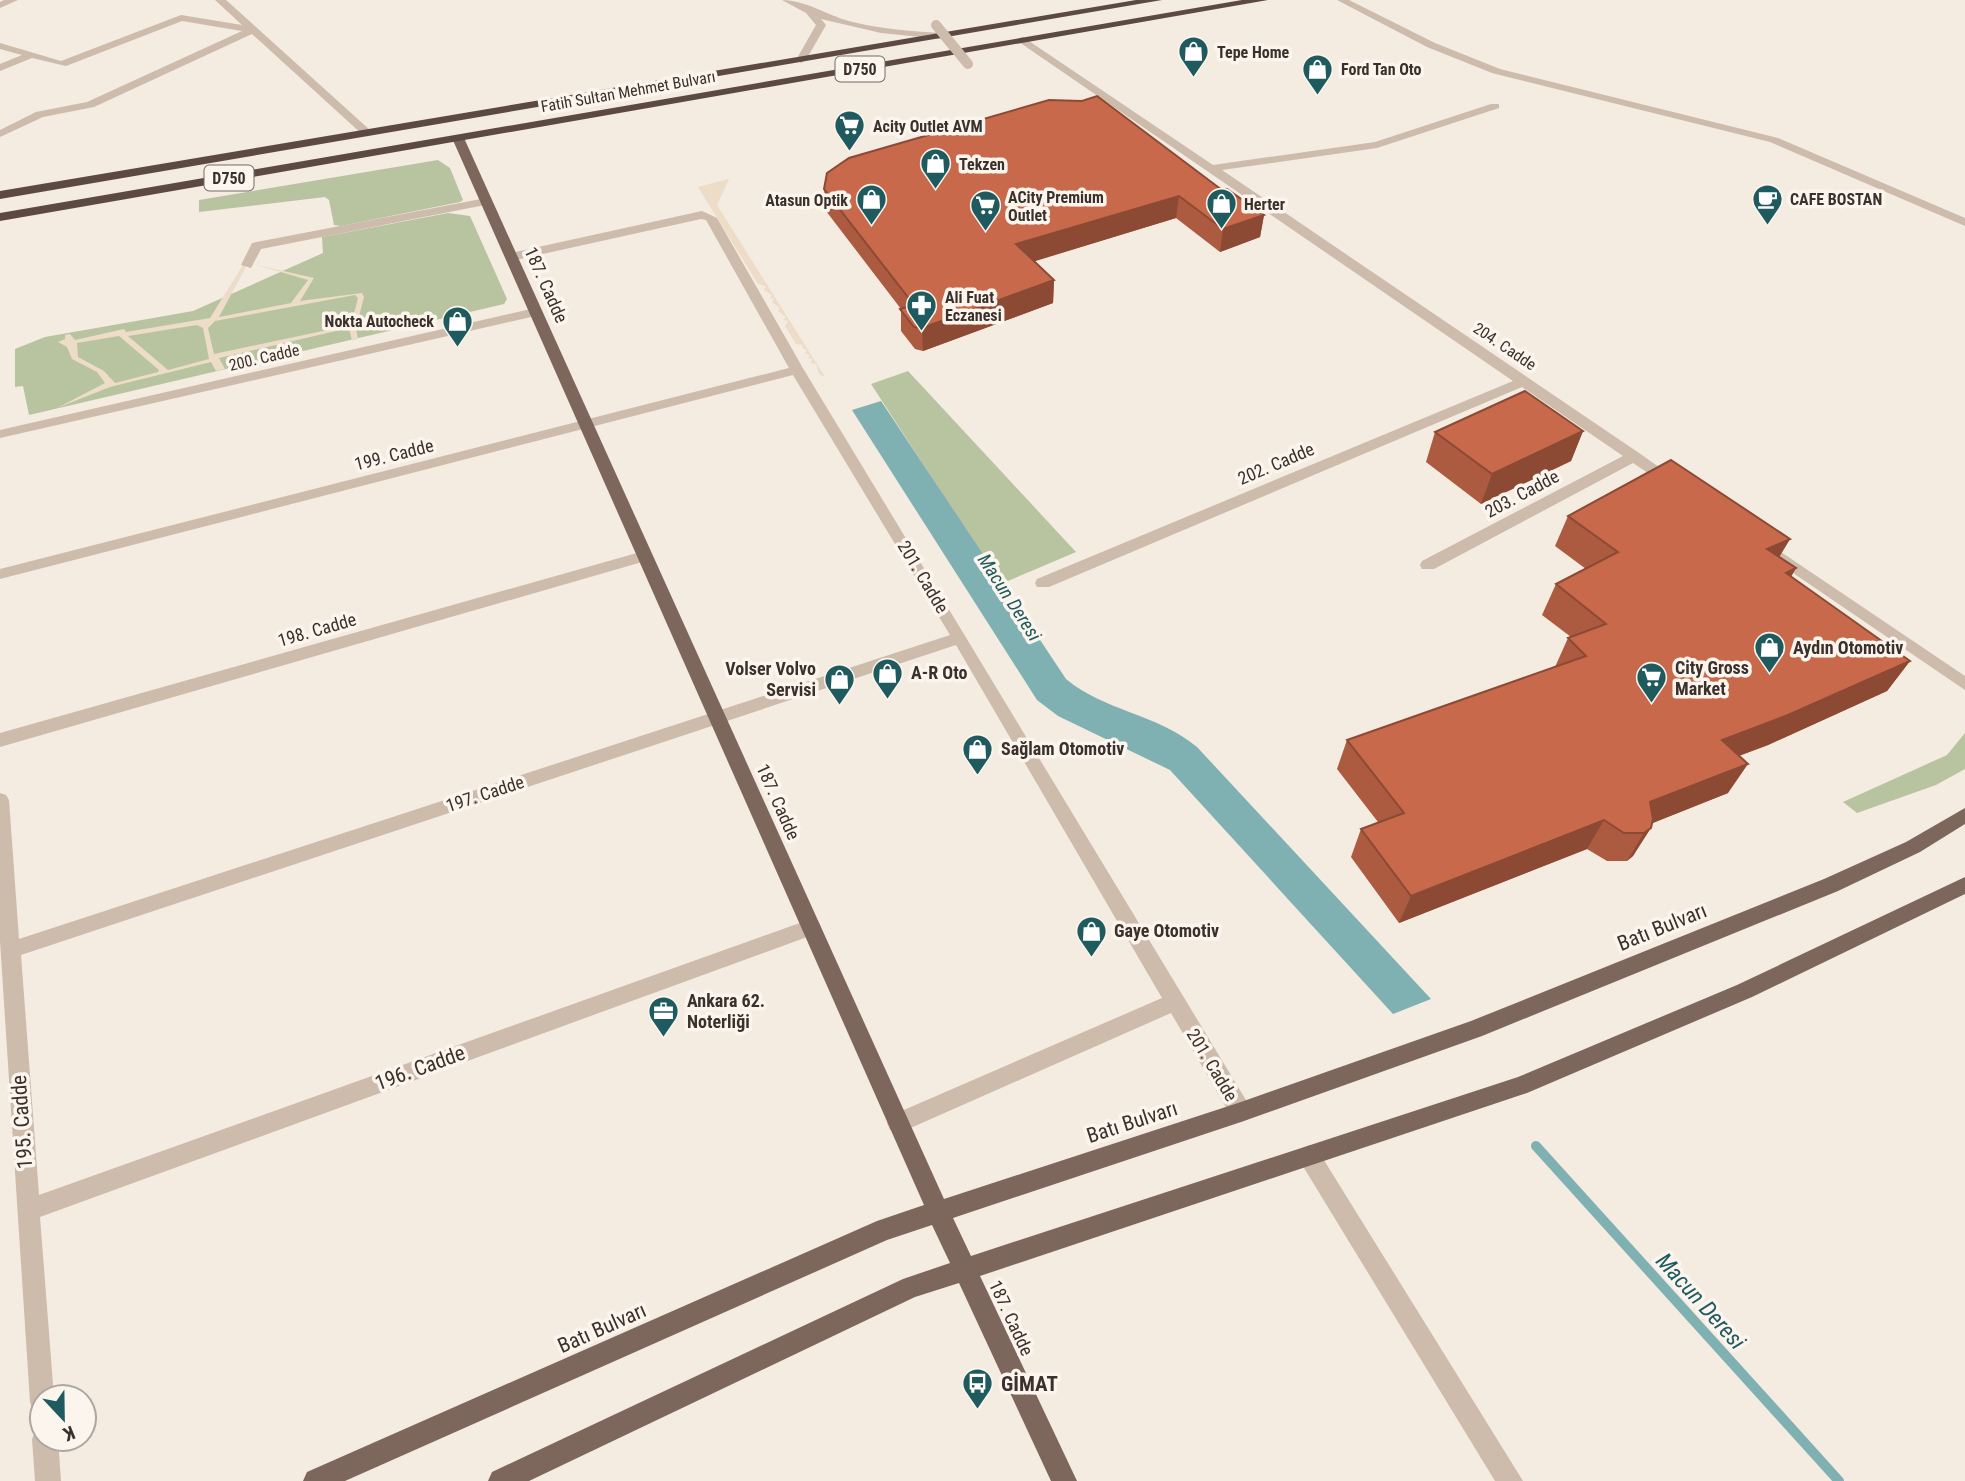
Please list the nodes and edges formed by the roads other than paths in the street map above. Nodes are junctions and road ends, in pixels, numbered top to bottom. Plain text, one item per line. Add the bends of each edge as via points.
1 (13, 0) edge
2 (220, 0) edge
3 (787, 0) edge
4 (1156, 0) edge
5 (1262, 0) edge
6 (1342, 0) edge
7 (0, 5) edge
8 (811, 13) junction
9 (253, 30) junction
10 (939, 30) junction
11 (1023, 40) junction
12 (0, 46) edge
13 (29, 55) junction
14 (801, 60) junction
15 (968, 64) dead end
16 (0, 68) edge
17 (1495, 106) dead end
18 (367, 133) junction
19 (0, 134) edge
20 (458, 138) junction
21 (1214, 168) junction
22 (0, 195) edge
23 (486, 202) junction
24 (0, 217) edge
25 (1965, 222) edge
26 (511, 257) junction
27 (247, 265) dead end
28 (535, 312) junction
29 (797, 370) junction
30 (1525, 381) junction
31 (586, 426) junction
32 (0, 434) edge
33 (1634, 456) junction
34 (1681, 489) edge
35 (1749, 535) edge
36 (644, 556) junction
37 (1428, 565) dead end
38 (0, 574) edge
39 (1043, 583) dead end
40 (960, 638) junction
41 (1964, 685) edge
42 (717, 717) junction
43 (0, 740) edge
44 (0, 800) edge
45 (1965, 815) edge
46 (1965, 885) edge
47 (811, 927) junction
48 (11, 950) junction
49 (1175, 1002) junction
50 (1241, 1112) junction
51 (898, 1123) junction
52 (1309, 1156) junction
53 (29, 1210) junction
54 (938, 1212) junction
55 (965, 1270) junction
56 (41, 1383) edge
57 (46, 1453) edge
58 (47, 1481) edge
59 (316, 1481) edge
60 (501, 1481) edge
61 (1064, 1481) edge
62 (1510, 1481) edge

1 - 7 street
2 - 9 street
3 - 8 street
4 - 10 highway, Fatih Sultan Mehmet Bulvarı / D750
5 - 11 highway, Fatih Sultan Mehmet Bulvarı / D750
6 - 25 street via 1431,45 1496,71 1774,140
8 - 10 street via 869,31
8 - 14 street via 821,25
9 - 13 street via 181,18 75,61 51,63
9 - 18 street
9 - 19 street via 90,105 40,114
10 - 14 highway, Fatih Sultan Mehmet Bulvarı / D750
10 - 15 street, bridge
11 - 20 highway, Fatih Sultan Mehmet Bulvarı / D750
11 - 21 street, 204. Cadde
12 - 13 street
13 - 16 street
14 - 18 highway, Fatih Sultan Mehmet Bulvarı / D750
17 - 21 street via 1377,145
18 - 22 highway, Fatih Sultan Mehmet Bulvarı / D750
20 - 23 main road, 187. Cadde
20 - 24 highway, Fatih Sultan Mehmet Bulvarı / D750
21 - 30 street, 204. Cadde
23 - 26 main road, 187. Cadde
23 - 27 street via 256,246
26 - 28 main road, 187. Cadde
26 - 29 street, 201. Cadde via 707,215
28 - 31 main road, 187. Cadde
28 - 32 street, 200. Cadde
29 - 31 street, 199. Cadde
29 - 40 street, 201. Cadde
30 - 33 street, 204. Cadde
30 - 39 street, 202. Cadde
31 - 36 main road, 187. Cadde
31 - 38 street, 199. Cadde
33 - 34 street, 204. Cadde
33 - 37 street, 203. Cadde
35 - 41 street
36 - 42 main road, 187. Cadde
36 - 43 street, 198. Cadde
40 - 42 street, 197. Cadde
40 - 49 street, 201. Cadde
42 - 47 main road, 187. Cadde
42 - 48 street, 197. Cadde
44 - 48 street, 195. Cadde
45 - 50 main road, Batı Bulvarı via 1913,847 1818,891 1475,1029
46 - 52 main road via 1614,1048 1519,1086
47 - 51 main road, 187. Cadde
47 - 53 street, 196. Cadde
48 - 53 street, 195. Cadde
49 - 50 street, 201. Cadde
49 - 51 street
50 - 54 main road, Batı Bulvarı
51 - 54 main road, 187. Cadde
52 - 55 main road
52 - 62 street
53 - 56 street, 195. Cadde
54 - 55 main road, 187. Cadde
54 - 59 main road, Batı Bulvarı via 885,1229
55 - 60 main road via 911,1287
55 - 61 main road, 187. Cadde
57 - 58 street

